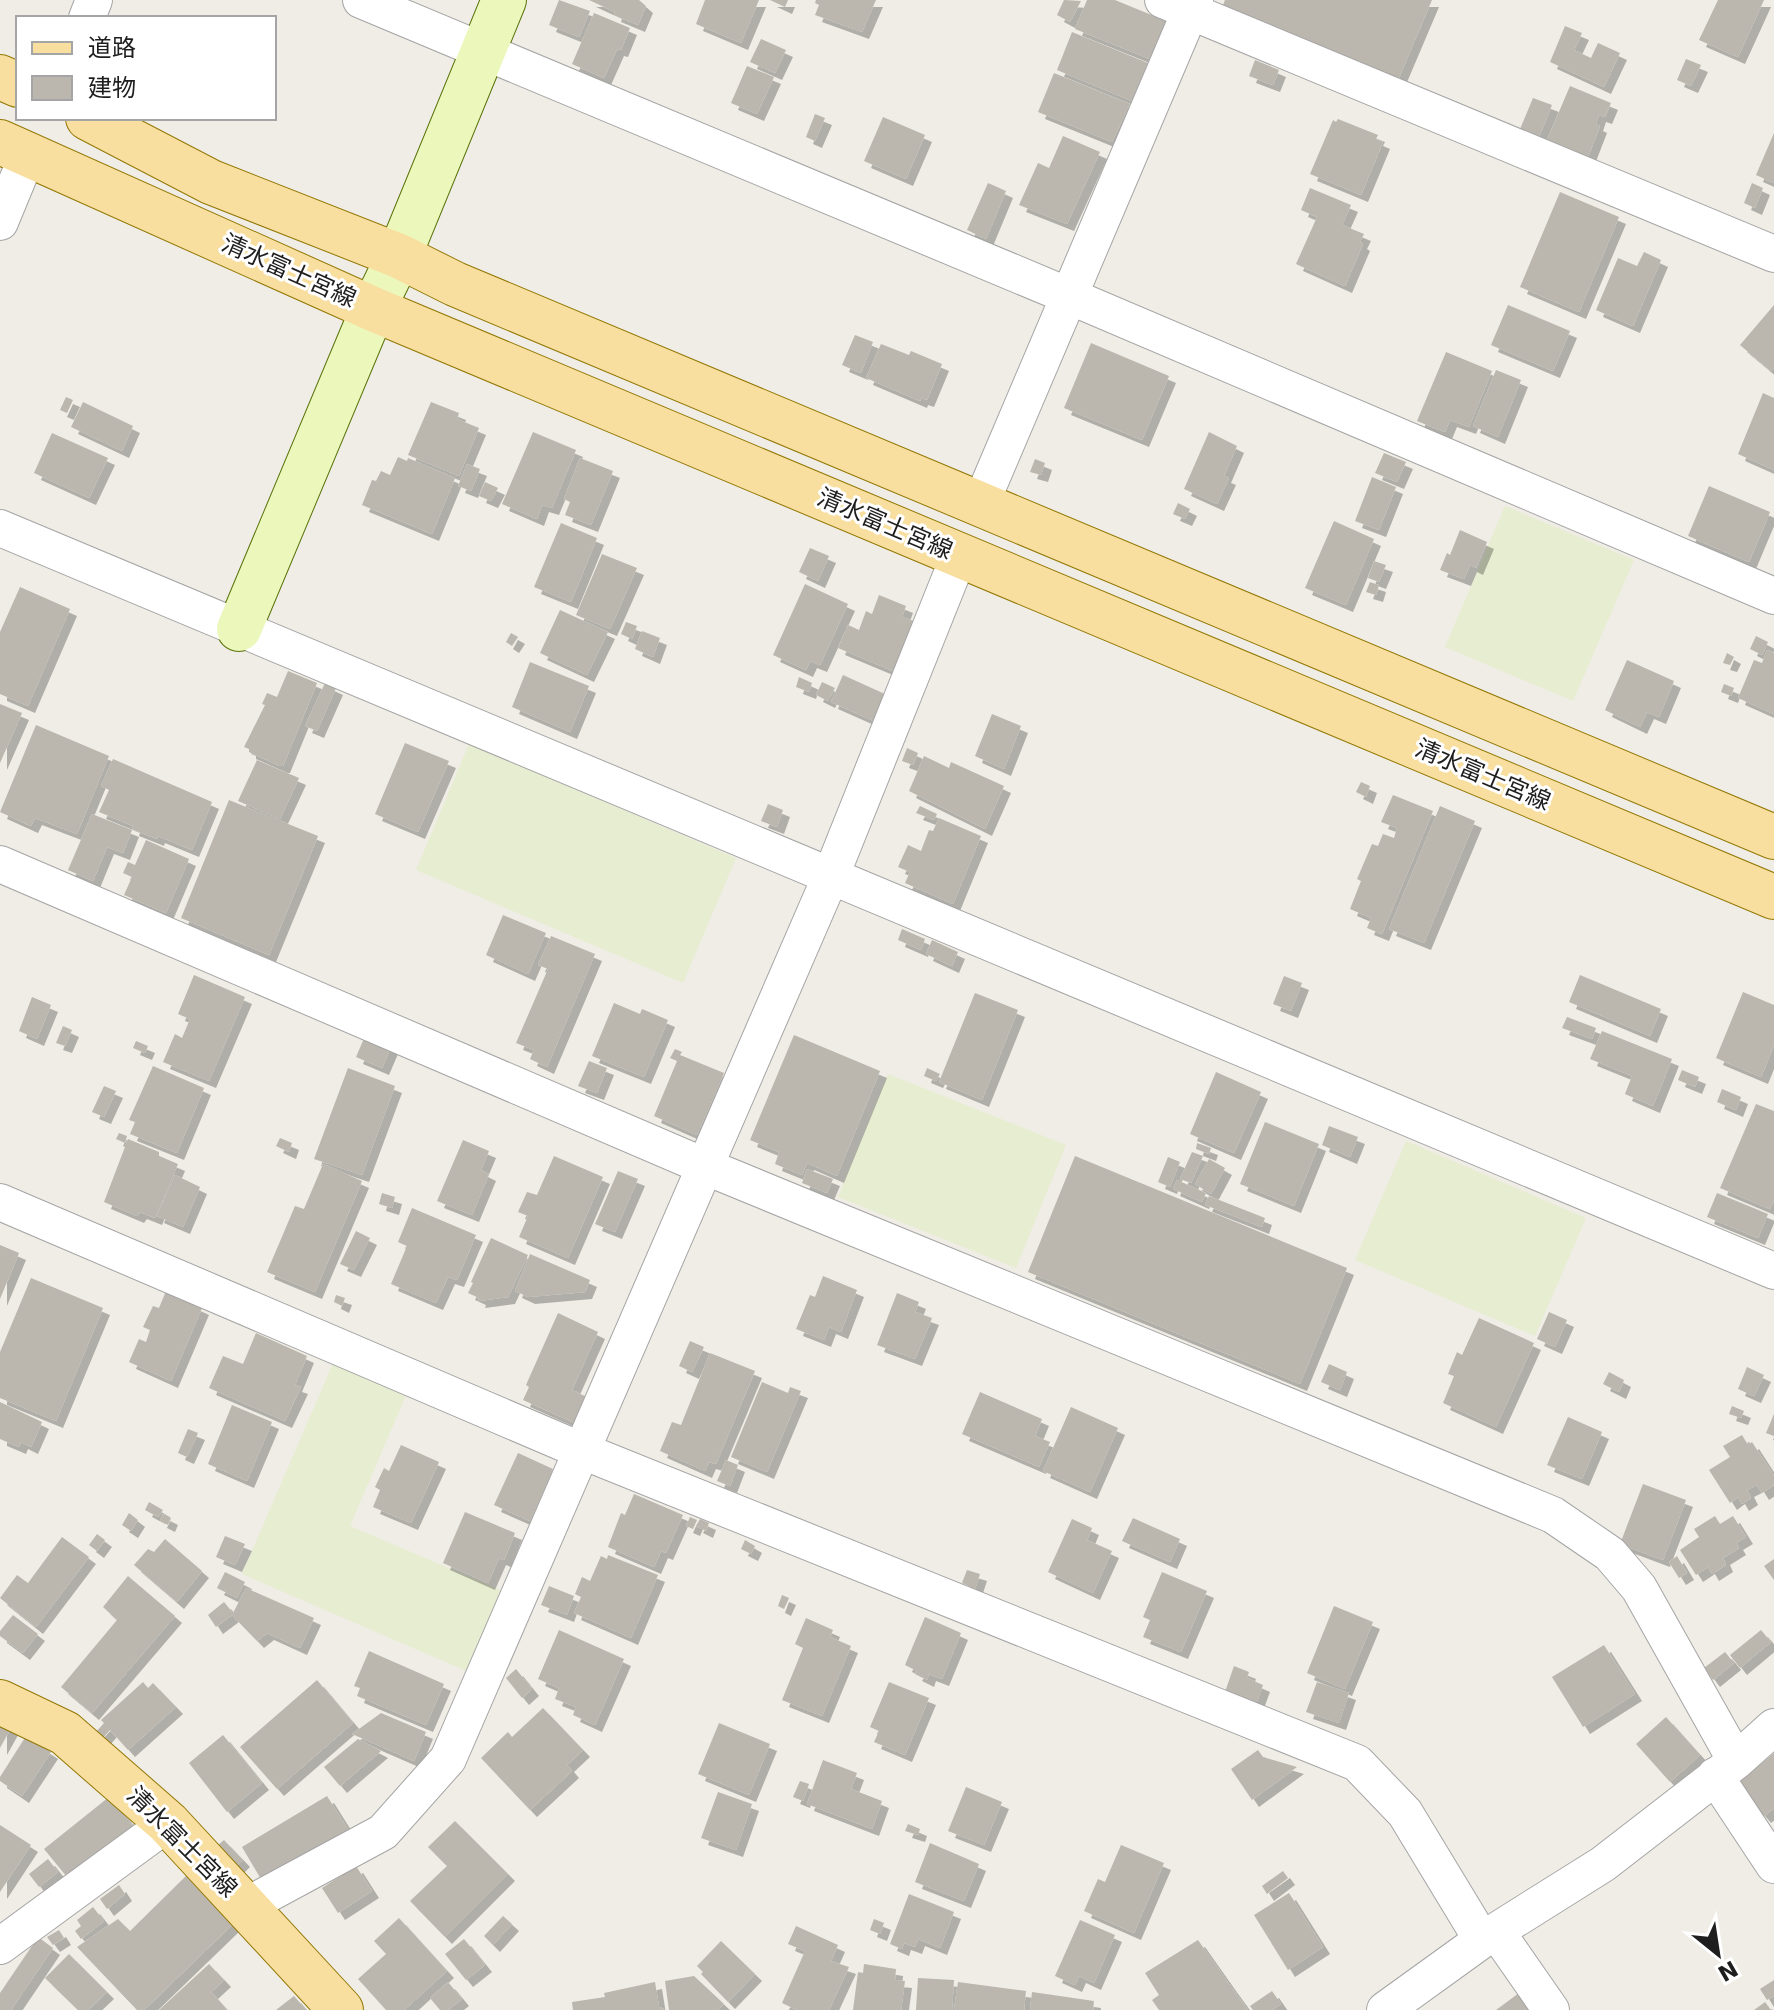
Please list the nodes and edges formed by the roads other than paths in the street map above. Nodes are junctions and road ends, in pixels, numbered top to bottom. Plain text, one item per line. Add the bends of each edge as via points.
1 (361, 0) edge
2 (504, 0) edge
3 (1183, 4) edge
4 (482, 51) junction
5 (92, 120) edge
6 (14, 148) edge
7 (0, 222) edge
8 (1774, 254) edge
9 (399, 256) junction
10 (1069, 296) junction
11 (373, 309) junction
12 (981, 503) junction
13 (0, 528) edge
14 (959, 556) junction
15 (1774, 596) edge
16 (239, 629) junction
17 (1774, 837) edge
18 (0, 864) edge
19 (830, 878) junction
20 (1774, 897) edge
21 (704, 1166) junction
22 (0, 1202) edge
23 (1773, 1267) edge
24 (580, 1450) junction
25 (0, 1702) edge
26 (1774, 1727) edge
27 (1725, 1768) junction
28 (168, 1823) junction
29 (1774, 1865) edge
30 (246, 1906) junction
31 (1489, 1936) junction
32 (0, 1946) edge
33 (341, 2010) edge
34 (1385, 2010) edge
35 (1551, 2010) edge

1 - 4 street
2 - 4 street
3 - 8 street
3 - 10 street
4 - 9 street
4 - 10 street
5 - 9 main road via 211,182
6 - 7 street
6 - 11 main road, 清水富士宮線
9 - 11 street
9 - 12 main road
10 - 12 street
10 - 15 street
11 - 14 main road, 清水富士宮線
11 - 16 street
12 - 17 main road
13 - 16 street
14 - 19 street
14 - 20 main road, 清水富士宮線
16 - 19 street
18 - 21 street
19 - 21 street
19 - 23 street
21 - 24 street
21 - 27 street via 1553,1515 1610,1554 1639,1588
22 - 24 street
24 - 30 street via 448,1759 383,1832
24 - 31 street via 1357,1763 1405,1813
25 - 28 main road, 清水富士宮線 via 65,1733
26 - 27 street
27 - 29 street
27 - 31 street via 1603,1864
28 - 30 main road, 清水富士宮線
28 - 32 street
30 - 33 main road, 清水富士宮線
31 - 34 street
31 - 35 street

